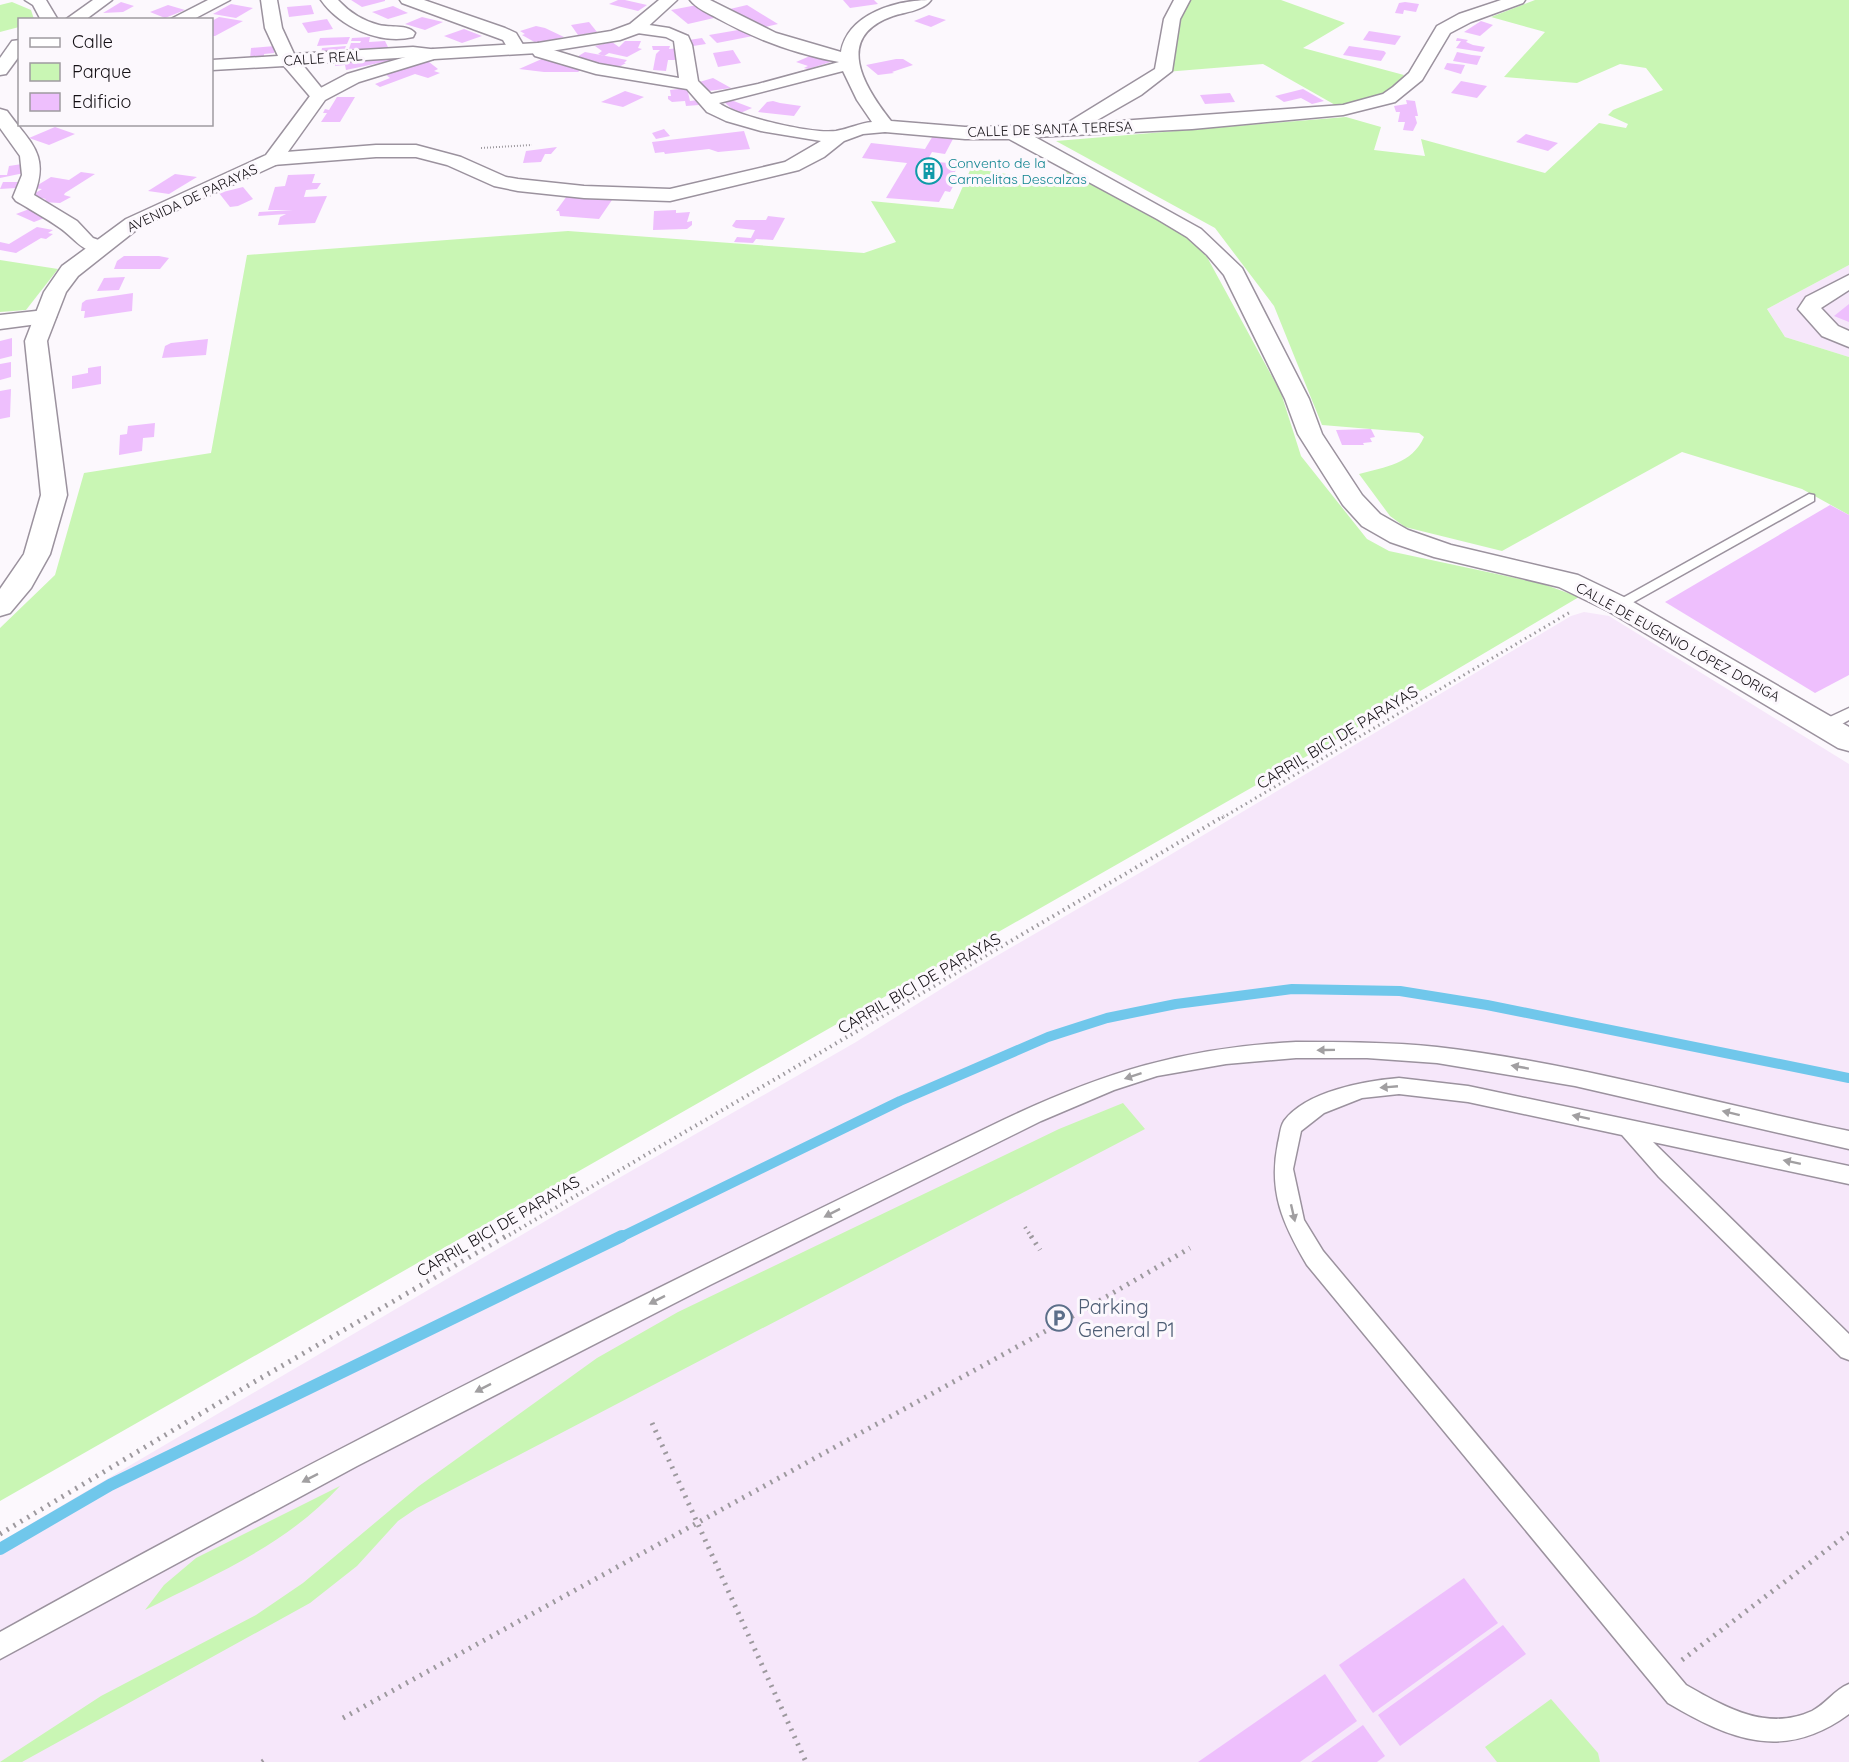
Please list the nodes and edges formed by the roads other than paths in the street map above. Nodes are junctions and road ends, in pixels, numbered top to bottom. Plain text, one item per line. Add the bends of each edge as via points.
1 (33, 0) edge
2 (104, 0) edge
3 (222, 0) edge
4 (269, 0) edge
5 (329, 0) edge
6 (408, 0) edge
7 (669, 0) edge
8 (698, 0) edge
9 (923, 0) edge
10 (1182, 0) edge
11 (1516, 0) edge
12 (1449, 8) dead end
13 (49, 18) edge
14 (76, 18) edge
15 (182, 18) edge
16 (1465, 18) junction
17 (735, 24) junction
18 (636, 28) junction
19 (669, 32) junction
20 (408, 33) dead end
21 (11, 47) edge
22 (516, 48) junction
23 (538, 48) junction
24 (433, 54) junction
25 (287, 61) junction
26 (848, 61) junction
27 (213, 65) edge
28 (3, 80) edge
29 (689, 83) junction
30 (319, 96) junction
31 (708, 100) junction
32 (0, 115) edge
33 (885, 126) junction
34 (1066, 130) junction
35 (1013, 133) junction
36 (837, 137) junction
37 (273, 159) junction
38 (100, 247) junction
39 (1849, 281) edge
40 (45, 317) junction
41 (0, 322) edge
42 (1849, 340) edge
43 (1809, 498) dead end
44 (1618, 605) junction
45 (0, 607) edge
46 (1849, 713) edge
47 (1825, 726) junction
48 (1849, 741) edge
49 (1626, 1126) junction
50 (1849, 1140) edge
51 (1849, 1175) edge
52 (1849, 1349) edge
53 (0, 1646) edge
54 (1849, 1697) edge

1 - 13 street via 39,1
2 - 14 street
3 - 15 street
4 - 25 street via 269,18
5 - 20 street via 371,30
6 - 22 street via 510,37
7 - 18 street, AVENIDA DE PARAYAS
8 - 17 street
9 - 26 street via 865,25 851,44
10 - 34 street via 1172,19 1163,71 1135,92
11 - 16 street, CALLE DE SANTA TERESA
12 - 16 street
16 - 34 street, CALLE DE SANTA TERESA via 1443,30 1416,76 1389,98 1369,105 1309,114
17 - 19 street
17 - 26 street via 787,45
18 - 19 street
18 - 23 street, AVENIDA DE PARAYAS via 593,41
19 - 29 street via 686,43
21 - 28 street
22 - 23 street, AVENIDA DE PARAYAS
22 - 24 street, AVENIDA DE PARAYAS
23 - 29 street via 581,66
24 - 25 street, CALLE REAL
24 - 30 street, AVENIDA DE PARAYAS via 352,78
25 - 27 street, CALLE REAL
25 - 30 street
26 - 31 street via 761,89
26 - 33 street via 861,93
29 - 31 street via 701,89
30 - 37 street, AVENIDA DE PARAYAS
31 - 36 street via 718,111 741,120
32 - 38 street via 30,156 32,175 23,196 70,225 86,242
33 - 35 street, CALLE DE SANTA TERESA
33 - 36 street, CALLE DE SANTA TERESA
34 - 35 street, CALLE DE SANTA TERESA
35 - 44 street, CALLE DE EUGENIO LÓPEZ DORIGA via 1164,215 1214,251 1234,273 1310,434 1352,500 1371,520 1399,536 1443,551 1569,581
36 - 37 street, CALLE DE SANTA TERESA via 792,166 670,195 518,185 416,151
37 - 38 street, AVENIDA DE PARAYAS via 133,223
38 - 40 street, AVENIDA DE PARAYAS via 70,271 55,292
39 - 42 street via 1809,309 1830,331
40 - 41 street
40 - 45 street, AVENIDA DE PARAYAS via 36,341 36,358 54,495 37,554
43 - 44 lane
44 - 47 street, CALLE DE EUGENIO LÓPEZ DORIGA
46 - 47 lane
47 - 48 street, CALLE DE EUGENIO LÓPEZ DORIGA
51 -> 49 lane
49 - 52 lane via 1666,1171
49 -> 54 lane via 1468,1094 1399,1086 1361,1090 1317,1107 1292,1126 1283,1168 1294,1222 1315,1258 1677,1694 1732,1725 1779,1733 1820,1722
50 -> 53 lane via 1521,1067 1415,1052 1295,1050 1158,1068 1070,1097 884,1187 181,1544

